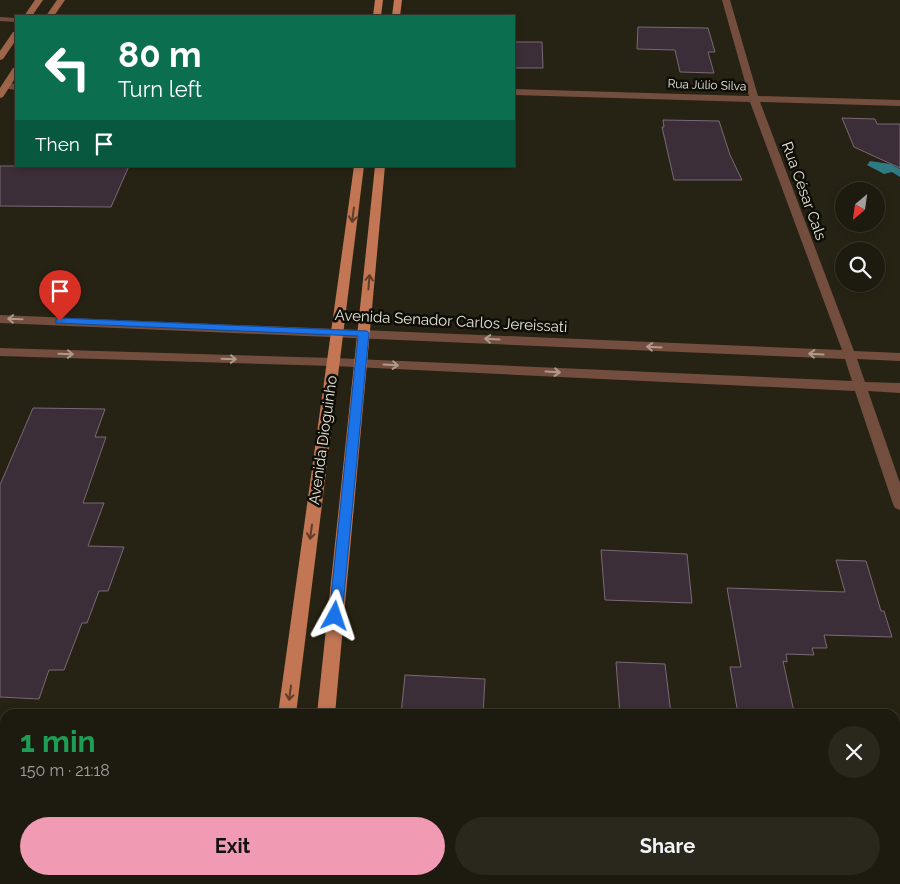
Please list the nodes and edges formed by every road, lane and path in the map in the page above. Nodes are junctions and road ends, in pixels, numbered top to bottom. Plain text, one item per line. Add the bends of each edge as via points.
1 (39, 0) edge
2 (61, 0) edge
3 (380, 0) edge
4 (398, 0) edge
5 (726, 0) edge
6 (29, 15) edge
7 (51, 15) edge
8 (378, 15) edge
9 (396, 15) edge
10 (0, 19) edge
11 (15, 20) edge
12 (15, 35) edge
13 (1, 56) edge
14 (15, 72) edge
15 (6, 86) junction
16 (15, 87) edge
17 (515, 92) edge
18 (0, 96) edge
19 (754, 99) junction
20 (900, 103) edge
21 (359, 167) edge
22 (380, 167) edge
23 (0, 319) edge
24 (338, 332) junction
25 (364, 333) junction
26 (0, 352) edge
27 (850, 356) junction
28 (900, 357) edge
29 (333, 362) junction
30 (360, 363) junction
31 (860, 386) junction
32 (900, 388) edge
33 (900, 504) edge
34 (288, 709) edge
35 (326, 709) edge

1 - 6 main road
2 - 7 main road
3 - 8 main road
4 - 9 main road
5 - 19 street, Rua César Cals
10 - 11 street
12 - 13 main road
14 - 15 main road
15 - 16 street
15 - 18 main road
17 - 19 street, Rua Júlio Silva
19 - 20 street, Rua Júlio Silva
19 - 27 street, Rua César Cals
21 -> 24 main road, Avenida Dioguinho
25 -> 22 main road, Avenida Dioguinho
24 -> 23 street, Avenida Senador Carlos Jereissati
24 - 25 street, Avenida Senador Carlos Jereissati
24 - 29 main road, Avenida Dioguinho
27 -> 25 street, Avenida Senador Carlos Jereissati
25 - 30 main road, Avenida Dioguinho
26 -> 29 street
27 - 28 street, Avenida Senador Carlos Jereissati
27 - 31 street, Rua César Cals
29 - 30 street
29 -> 34 main road, Avenida Dioguinho
30 -> 31 street
30 - 35 main road, Avenida Dioguinho
31 - 32 street
31 - 33 street, Rua César Cals

